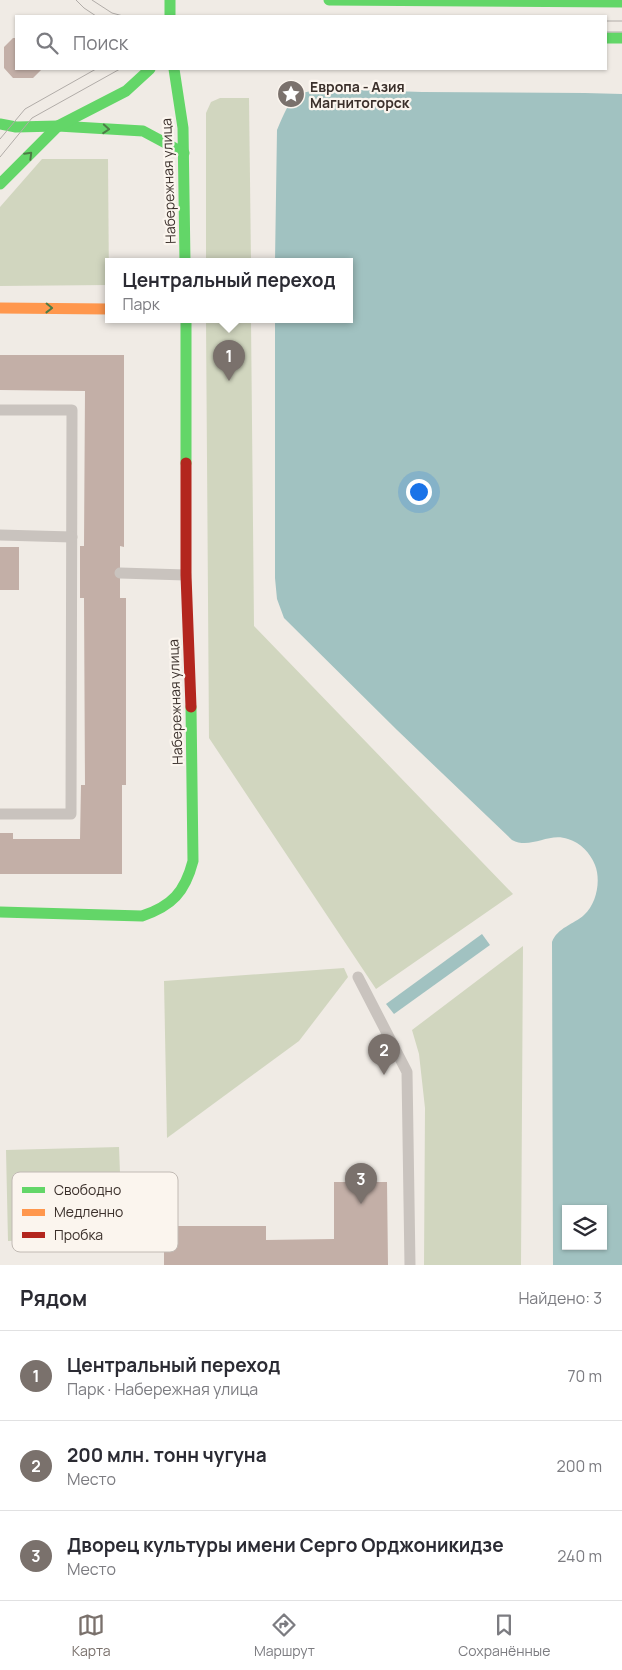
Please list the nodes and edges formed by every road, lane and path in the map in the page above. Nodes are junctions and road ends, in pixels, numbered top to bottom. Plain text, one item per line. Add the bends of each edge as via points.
1 (170, 0) edge
2 (329, 0) edge
3 (622, 2) edge
4 (170, 15) edge
5 (607, 38) edge
6 (622, 38) edge
7 (149, 70) edge
8 (174, 70) edge
9 (0, 124) edge
10 (58, 126) junction
11 (184, 153) junction
12 (0, 184) edge
13 (185, 258) edge
14 (0, 308) edge
15 (105, 309) edge
16 (186, 323) edge
17 (0, 410) edge
18 (0, 536) edge
19 (72, 537) junction
20 (120, 573) dead end
21 (186, 575) junction
22 (0, 814) edge
23 (0, 912) edge
24 (358, 977) dead end
25 (410, 1265) edge

1 - 4 street
2 - 3 street
5 - 6 street
7 - 10 street via 126,92
8 - 11 street, Набережная улица
9 - 10 street
10 -> 11 street via 143,132
12 -> 10 street
11 - 13 street, Набережная улица
14 -> 15 street
16 - 21 street, Набережная улица
17 - 19 lane via 72,410
18 - 19 lane
19 - 22 lane via 76,572 71,814
20 - 21 lane
21 - 23 street, Набережная улица via 192,727 192,862 185,886 173,901 142,916
24 - 25 lane via 406,1072

